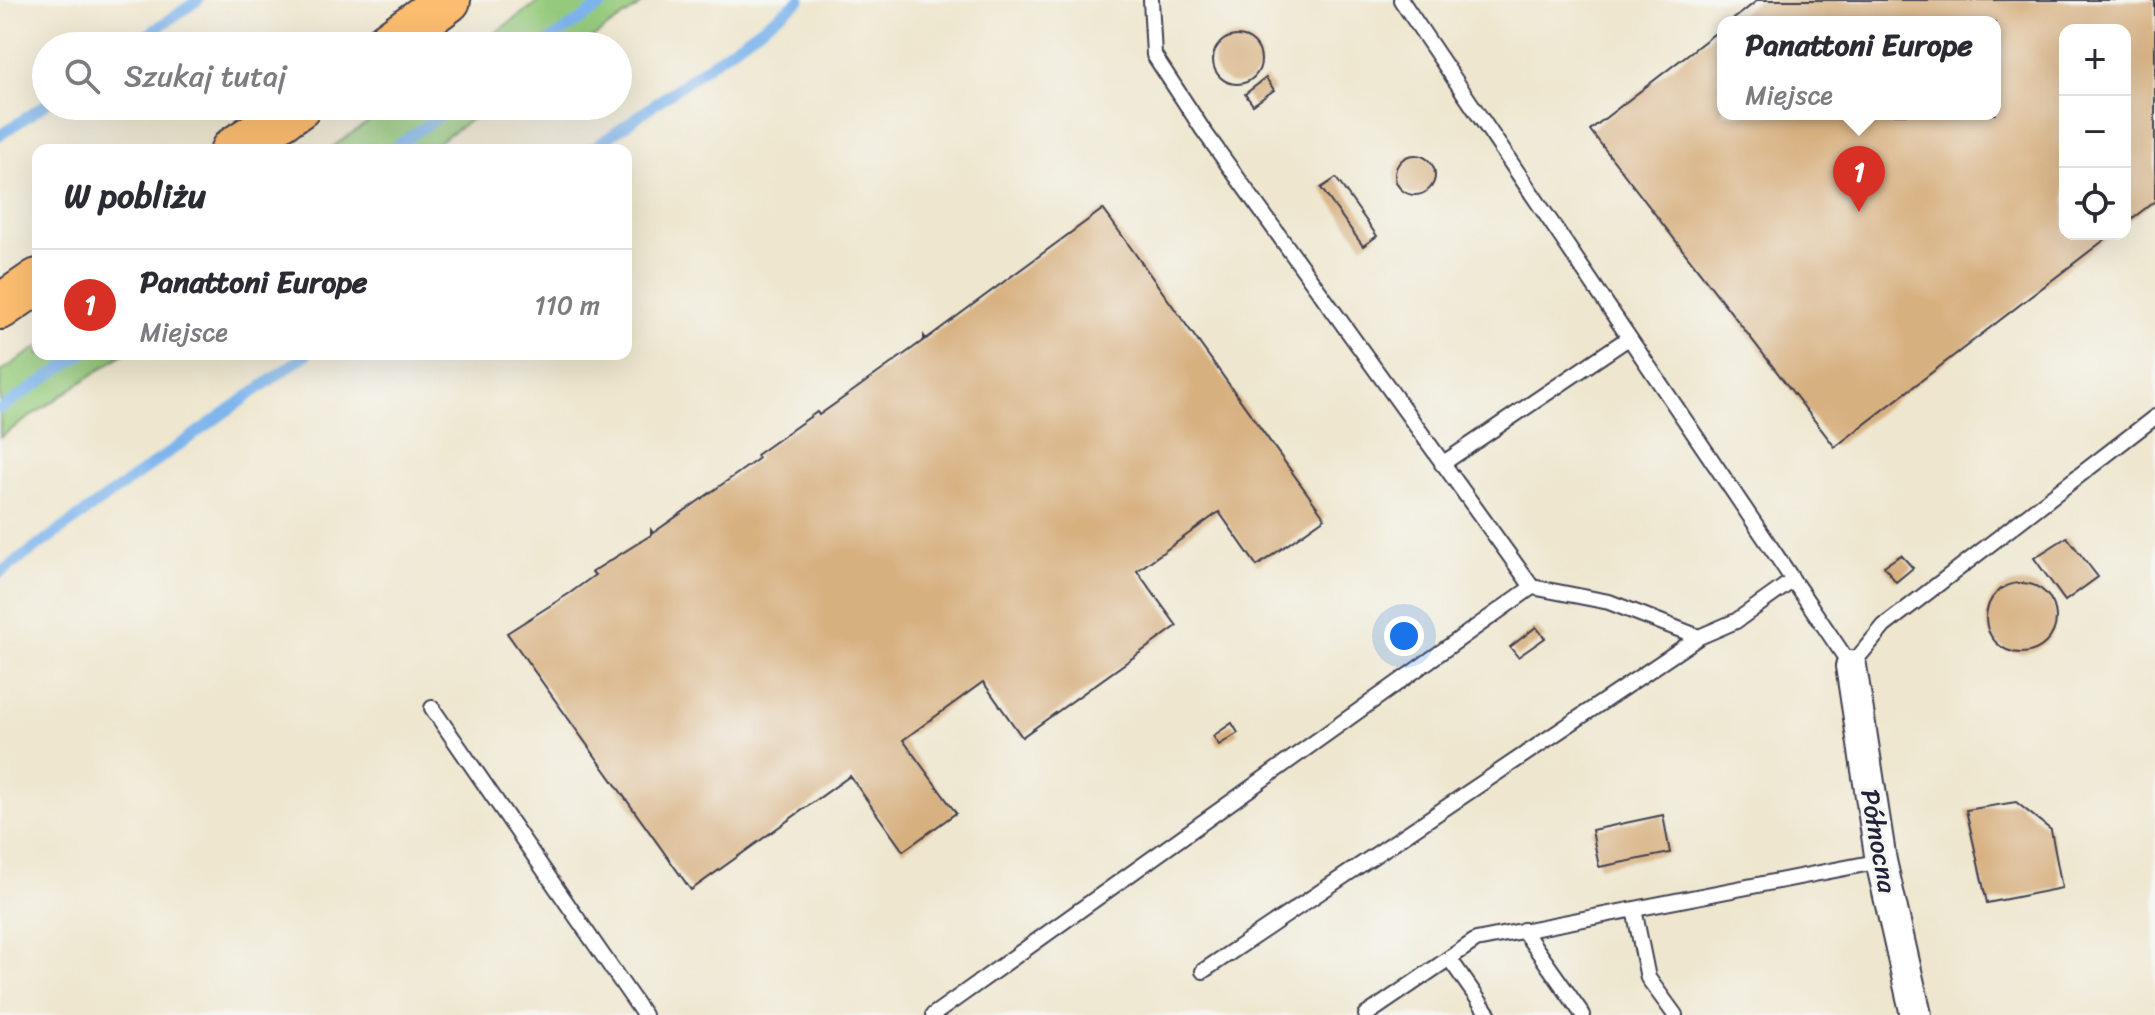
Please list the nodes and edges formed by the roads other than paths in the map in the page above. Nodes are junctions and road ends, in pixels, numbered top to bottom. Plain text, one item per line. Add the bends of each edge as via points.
1 (448, 0) edge
2 (1151, 0) edge
3 (1401, 0) edge
4 (404, 32) edge
5 (278, 120) edge
6 (242, 144) edge
7 (32, 266) edge
8 (0, 274) edge
9 (32, 285) edge
10 (0, 307) edge
11 (1627, 339) junction
12 (2155, 417) edge
13 (1442, 464) junction
14 (1792, 581) junction
15 (1532, 587) junction
16 (1699, 637) junction
17 (1851, 666) junction
18 (432, 708) dead end
19 (1881, 861) junction
20 (1634, 909) junction
21 (1523, 930) junction
22 (1449, 958) junction
23 (1203, 971) dead end
24 (644, 1015) edge
25 (933, 1015) edge
26 (1366, 1015) edge
27 (1489, 1015) edge
28 (1583, 1015) edge
29 (1675, 1015) edge
30 (1916, 1015) edge

1 - 4 main road
2 - 13 lane via 1154,55
3 - 11 lane
5 - 6 main road
7 - 8 main road
9 - 10 main road
11 - 13 lane
11 - 14 lane
12 - 17 lane via 1884,626
13 - 15 lane
14 - 16 lane via 1736,621
14 - 17 lane
15 - 16 lane via 1609,602
15 - 25 lane
16 - 23 lane
17 - 19 street, Północna
18 - 24 lane
19 - 20 lane
19 - 30 street, Północna
20 - 21 lane
20 - 29 lane via 1648,978
21 - 22 lane via 1476,940
21 - 28 lane
22 - 26 lane
22 - 27 lane

